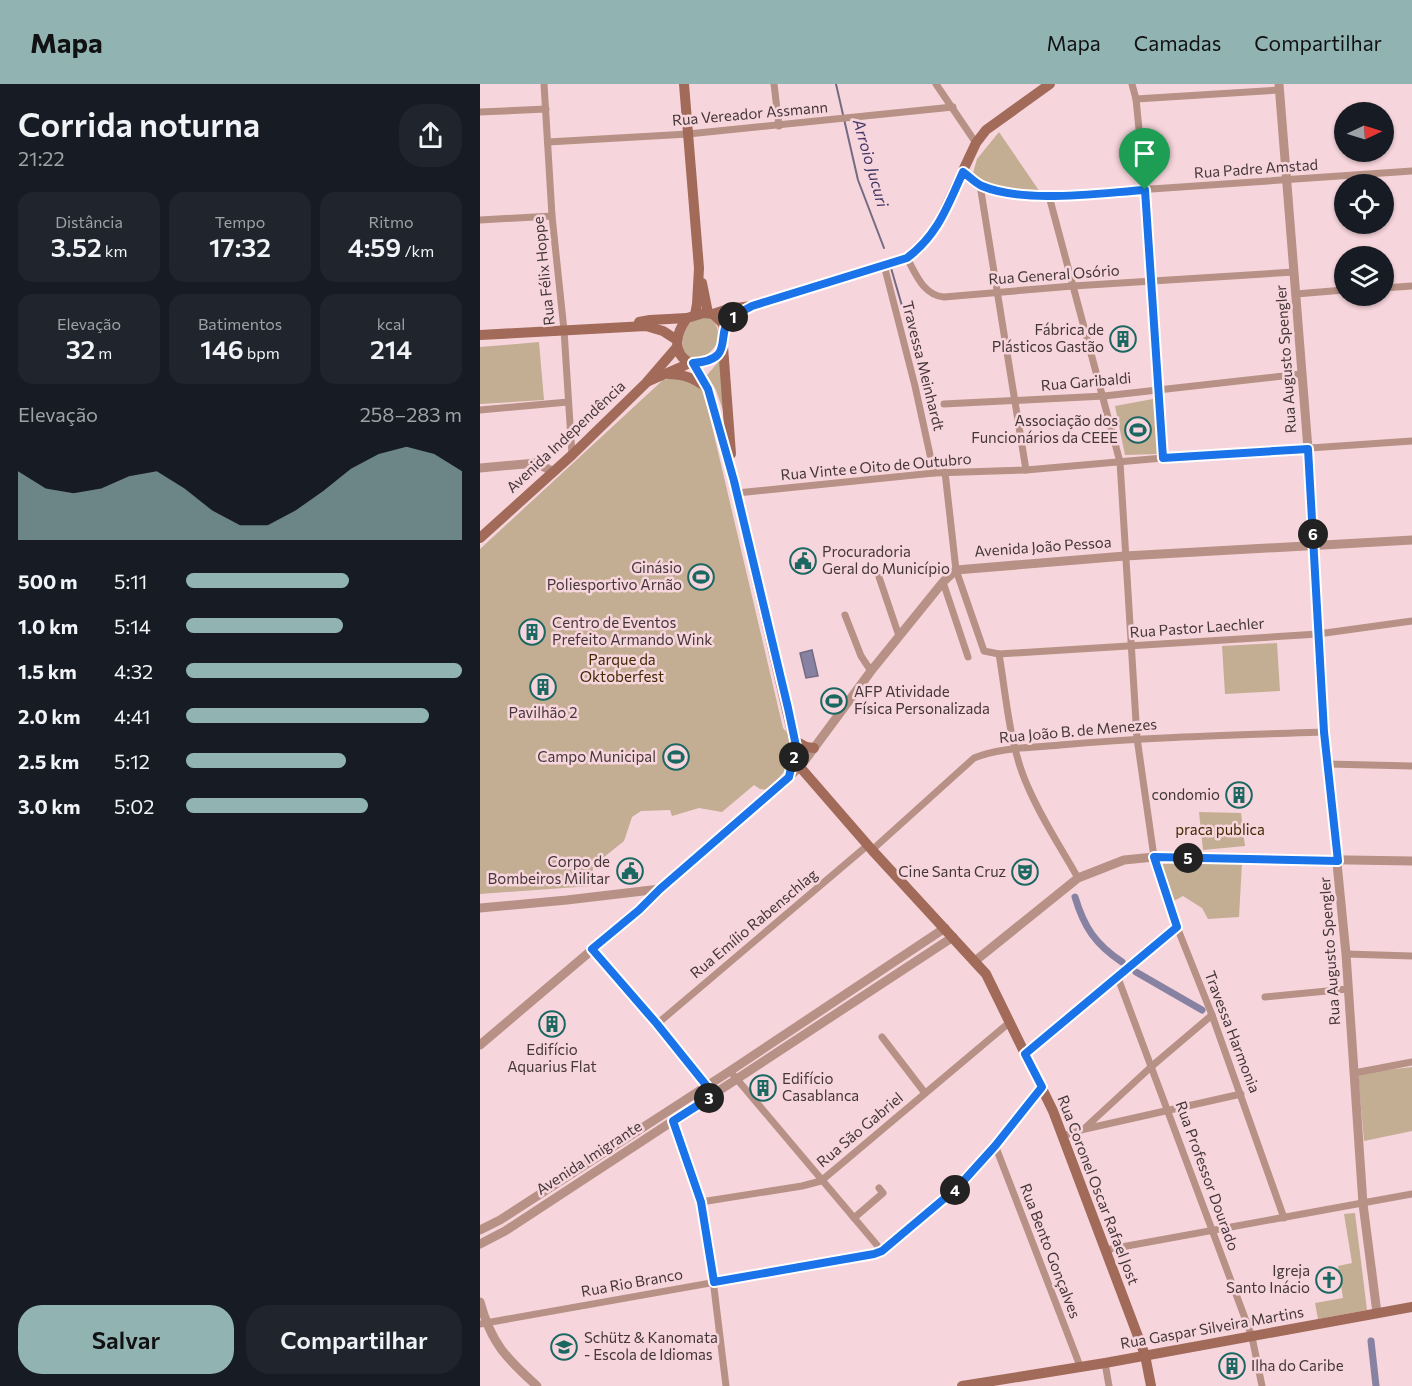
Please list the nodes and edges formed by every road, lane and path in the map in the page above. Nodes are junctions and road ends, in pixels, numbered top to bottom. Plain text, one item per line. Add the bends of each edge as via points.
1 (544, 84) edge
2 (684, 84) edge
3 (774, 84) edge
4 (936, 84) edge
5 (1050, 84) edge
6 (1132, 84) edge
7 (1279, 87) edge
8 (1136, 99) junction
9 (953, 107) junction
10 (546, 109) junction
11 (480, 112) edge
12 (779, 126) junction
13 (688, 134) junction
14 (548, 142) junction
15 (976, 143) junction
16 (1412, 171) edge
17 (963, 172) junction
18 (1285, 181) junction
19 (980, 185) junction
20 (1145, 190) junction
21 (1049, 196) junction
22 (552, 216) junction
23 (480, 220) edge
24 (907, 258) junction
25 (884, 265) junction
26 (699, 268) junction
27 (1294, 272) junction
28 (1150, 281) junction
29 (1412, 285) edge
30 (1073, 286) junction
31 (1394, 287) edge
32 (1334, 291) edge
33 (998, 293) junction
34 (1296, 294) junction
35 (752, 306) junction
36 (711, 314) junction
37 (691, 317) junction
38 (630, 326) junction
39 (564, 330) junction
40 (724, 330) junction
41 (480, 335) edge
42 (677, 343) junction
43 (723, 346) junction
44 (692, 363) junction
45 (668, 374) junction
46 (1301, 375) junction
47 (646, 383) junction
48 (708, 389) junction
49 (1160, 389) junction
50 (1104, 396) junction
51 (568, 402) junction
52 (1015, 402) junction
53 (944, 404) dead end
54 (480, 410) edge
55 (723, 425) junction
56 (1412, 441) edge
57 (1308, 449) junction
58 (572, 455) junction
59 (1163, 458) junction
60 (1120, 462) junction
61 (480, 468) edge
62 (1026, 470) junction
63 (552, 471) junction
64 (945, 472) junction
65 (934, 473) junction
66 (737, 493) junction
67 (480, 538) edge
68 (1412, 540) edge
69 (1314, 545) junction
70 (1125, 556) junction
71 (956, 570) junction
72 (879, 577) dead end
73 (943, 582) junction
74 (846, 615) dead end
75 (1412, 621) edge
76 (1318, 633) junction
77 (899, 636) junction
78 (1132, 646) junction
79 (999, 654) junction
80 (968, 657) dead end
81 (871, 671) junction
82 (1324, 732) junction
83 (1137, 738) junction
84 (795, 744) junction
85 (814, 748) junction
86 (1016, 749) junction
87 (1327, 764) junction
88 (1412, 766) edge
89 (800, 767) junction
90 (787, 778) junction
91 (811, 780) junction
92 (870, 848) junction
93 (1154, 857) junction
94 (1338, 861) junction
95 (1412, 861) edge
96 (1078, 878) junction
97 (660, 889) junction
98 (626, 894) junction
99 (480, 908) edge
100 (639, 910) junction
101 (1177, 927) junction
102 (945, 928) junction
103 (953, 937) junction
104 (592, 949) junction
105 (914, 949) junction
106 (1346, 954) junction
107 (1412, 956) edge
108 (921, 958) junction
109 (975, 961) junction
110 (1118, 978) junction
111 (1348, 989) junction
112 (1265, 997) dead end
113 (1212, 1015) junction
114 (1010, 1022) junction
115 (657, 1024) junction
116 (882, 1037) dead end
117 (480, 1045) edge
118 (1025, 1054) junction
119 (1412, 1062) edge
120 (1152, 1066) junction
121 (730, 1071) junction
122 (1354, 1073) junction
123 (738, 1080) junction
124 (707, 1085) junction
125 (1042, 1087) junction
126 (925, 1093) junction
127 (1241, 1094) junction
128 (714, 1095) junction
129 (1168, 1110) junction
130 (673, 1121) junction
131 (1085, 1129) junction
132 (1062, 1136) junction
133 (995, 1146) junction
134 (821, 1181) junction
135 (879, 1188) dead end
136 (1412, 1194) edge
137 (701, 1202) junction
138 (1363, 1204) junction
139 (854, 1218) junction
140 (1284, 1218) junction
141 (480, 1230) edge
142 (1214, 1231) junction
143 (480, 1244) edge
144 (1105, 1250) junction
145 (882, 1251) junction
146 (714, 1282) junction
147 (480, 1302) edge
148 (1412, 1307) edge
149 (1377, 1313) junction
150 (483, 1324) edge
151 (1252, 1337) junction
152 (1144, 1355) junction
153 (1105, 1363) junction
154 (1080, 1366) junction
155 (1015, 1381) edge
156 (965, 1385) edge
157 (537, 1386) edge
158 (726, 1386) edge
159 (985, 1386) edge
160 (1109, 1386) edge
161 (1150, 1386) edge
162 (1262, 1386) edge

1 - 10 street, Rua Félix Hoppe
2 - 13 main road
3 - 12 street
4 - 9 street
5 - 15 main road via 1001,118
6 - 8 street
7 - 8 street
7 - 18 street, Rua Augusto Spengler
8 - 20 street
9 - 12 street, Rua Vereador Assmann
9 - 15 street
10 - 11 street
10 - 14 street, Rua Félix Hoppe
12 - 13 street, Rua Vereador Assmann
13 - 14 street, Rua Vereador Assmann
13 - 26 main road
14 - 22 street, Rua Félix Hoppe
15 - 17 main road
16 - 18 street, Rua Padre Amstad
17 - 19 street, Rua Padre Amstad
17 - 24 main road via 934,232
18 - 20 street, Rua Padre Amstad
18 - 27 street, Rua Augusto Spengler
19 - 21 street, Rua Padre Amstad
19 - 33 street
20 - 21 street, Rua Padre Amstad
20 - 28 street
21 - 30 street, Travessa Harmonia
22 - 23 street
22 - 39 street, Rua Félix Hoppe
24 - 25 main road
24 - 33 street, Rua General Osório via 934,295
25 - 35 main road
25 - 65 street, Travessa Meinhardt
26 - 36 main road
26 - 37 main road via 697,304
27 - 28 street, Rua General Osório
27 - 34 street, Rua Augusto Spengler
28 - 30 street, Rua General Osório
28 - 49 street
29 - 31 street
30 - 33 street, Rua General Osório
30 - 50 street, Travessa Harmonia
32 - 34 street
33 - 52 street
34 - 46 street, Rua Augusto Spengler
35 - 36 main road
35 - 40 main road via 731,319
36 - 37 main road
36 - 40 main road via 723,324
37 - 38 main road via 650,320
37 - 42 main road via 681,328
38 - 39 main road
38 - 42 main road via 657,328
39 - 41 main road
39 - 51 street, Rua Félix Hoppe
40 - 43 main road
42 - 44 main road via 680,354
42 - 47 main road, Avenida Independência
43 - 44 main road via 713,358
43 - 55 main road, Rua Coronel Oscar Rafael Jost
44 - 45 main road, Avenida Independência
44 - 48 main road, Rua Coronel Oscar Rafael Jost
45 - 47 main road, Avenida Independência
45 - 48 main road via 692,378
46 - 49 street, Rua Garibaldi
46 - 57 street, Rua Augusto Spengler
47 - 58 main road, Avenida Independência
48 - 55 main road, Rua Coronel Oscar Rafael Jost
49 - 50 street, Rua Garibaldi
49 - 59 street
50 - 52 street, Rua Garibaldi
50 - 60 street, Travessa Harmonia
51 - 54 street
51 - 58 street, Rua Félix Hoppe
52 - 53 street, Rua Garibaldi
52 - 62 street
55 - 66 main road, Rua Coronel Oscar Rafael Jost
56 - 57 street, Rua Vinte e Oito de Outubro
57 - 59 street, Rua Vinte e Oito de Outubro
57 - 69 street, Rua Augusto Spengler
58 - 63 main road, Avenida Independência
59 - 60 street, Rua Vinte e Oito de Outubro
60 - 62 street, Rua Vinte e Oito de Outubro
60 - 70 street, Travessa Harmonia
61 - 63 street via 536,463
62 - 64 street, Rua Vinte e Oito de Outubro
63 - 67 main road, Avenida Independência
64 - 65 street, Rua Vinte e Oito de Outubro
64 - 71 street
65 - 66 street, Rua Vinte e Oito de Outubro
66 - 84 main road, Rua Coronel Oscar Rafael Jost
68 - 69 street, Avenida João Pessoa
69 - 70 street, Avenida João Pessoa
69 - 76 street, Rua Augusto Spengler
70 - 71 street, Avenida João Pessoa
70 - 78 street, Travessa Harmonia
71 - 73 street, Avenida João Pessoa
71 - 79 street, Rua Pastor Laechler via 984,651
72 - 77 street
73 - 77 street, Avenida João Pessoa
73 - 80 street
74 - 81 street via 861,656
75 - 76 street, Rua Pastor Laechler
76 - 78 street, Rua Pastor Laechler
76 - 82 street, Rua Augusto Spengler
77 - 81 street, Avenida João Pessoa
78 - 79 street, Rua Pastor Laechler
78 - 83 street, Travessa Harmonia
79 - 86 street
81 - 85 street, Avenida João Pessoa
82 - 83 street, Rua João B. de Menezes
82 - 87 street, Rua Augusto Spengler
83 - 86 street, Rua João B. de Menezes
83 - 93 street, Travessa Harmonia
84 - 85 main road
84 - 89 main road, Rua Coronel Oscar Rafael Jost
84 - 90 main road
85 - 89 street, Avenida João Pessoa
86 - 92 street, Rua João B. de Menezes via 974,758
86 - 96 street via 1036,802
87 - 88 street
87 - 94 street, Rua Augusto Spengler
89 - 90 street, Avenida João Pessoa
89 - 91 main road, Rua Coronel Oscar Rafael Jost
90 - 91 main road
90 - 97 street, Avenida João Pessoa
91 - 92 main road, Rua Coronel Oscar Rafael Jost
92 - 102 main road, Rua Coronel Oscar Rafael Jost
92 - 115 street, Rua Emílio Rabenschlag
93 - 94 street
93 - 96 street via 1124,860
93 - 101 street, Travessa Harmonia
94 - 95 street
94 - 106 street, Rua Augusto Spengler
96 - 109 street
97 - 98 street
97 - 100 street, Avenida João Pessoa
98 - 99 street
98 - 100 street via 636,898
100 - 104 street, Avenida João Pessoa
101 - 110 street
101 - 113 street, Travessa Harmonia
102 - 103 main road, Rua Coronel Oscar Rafael Jost
102 - 105 street, Avenida Imigrante
103 - 108 street, Avenida Imigrante
103 - 109 main road, Rua Coronel Oscar Rafael Jost
104 - 115 street
104 - 117 street, Avenida João Pessoa
105 - 108 street
105 - 121 street, Avenida Imigrante
106 - 107 street
106 - 111 street, Rua Augusto Spengler
108 - 123 street, Avenida Imigrante
109 - 114 main road, Rua Coronel Oscar Rafael Jost via 986,974
110 - 118 street
110 - 120 street, Rua Professor Dourado
111 - 112 street
111 - 122 street, Rua Augusto Spengler
113 - 120 street
113 - 127 street, Travessa Harmonia
114 - 118 main road, Rua Coronel Oscar Rafael Jost
114 - 126 street, Rua São Gabriel
115 - 124 street
116 - 126 street
118 - 125 main road, Rua Coronel Oscar Rafael Jost
119 - 122 street
120 - 129 street, Rua Professor Dourado
120 - 131 street
121 - 123 street
121 - 124 street, Avenida Imigrante
122 - 138 street, Rua Augusto Spengler
123 - 128 street, Avenida Imigrante
123 - 134 street
124 - 128 street
124 - 141 street, Avenida Imigrante
125 - 132 main road, Rua Coronel Oscar Rafael Jost
125 - 133 street, Rua Rio Branco
126 - 134 street, Rua São Gabriel
127 - 129 street
127 - 140 street, Travessa Harmonia
128 - 130 street, Avenida Imigrante
129 - 131 street
129 - 142 street, Rua Professor Dourado
130 - 137 street
130 - 143 street, Avenida Imigrante
131 - 132 street
132 - 144 main road, Rua Coronel Oscar Rafael Jost
133 - 145 street, Rua Rio Branco via 958,1187
133 - 154 street, Rua Bento Gonçalves
134 - 137 street, Rua São Gabriel
134 - 139 street
135 - 139 street via 883,1193
136 - 138 street
137 - 146 street
138 - 140 street
138 - 149 street, Rua Augusto Spengler
139 - 145 street
140 - 142 street
142 - 144 street
142 - 151 street, Rua Professor Dourado
144 - 152 main road, Rua Coronel Oscar Rafael Jost
145 - 146 street, Rua Rio Branco via 861,1258
146 - 150 street, Rua Rio Branco
146 - 158 street
147 - 150 street
148 - 149 main road, Rua Gaspar Silveira Martins
149 - 151 main road, Rua Gaspar Silveira Martins
150 - 157 street via 505,1357
151 - 152 main road, Rua Gaspar Silveira Martins
151 - 162 street, Rua Professor Dourado
152 - 153 main road, Rua Gaspar Silveira Martins
152 - 161 main road, Rua Coronel Oscar Rafael Jost
153 - 154 main road, Rua Gaspar Silveira Martins
153 - 160 street
154 - 155 main road, Rua Gaspar Silveira Martins
155 - 156 main road, Rua Gaspar Silveira Martins
156 - 159 main road

